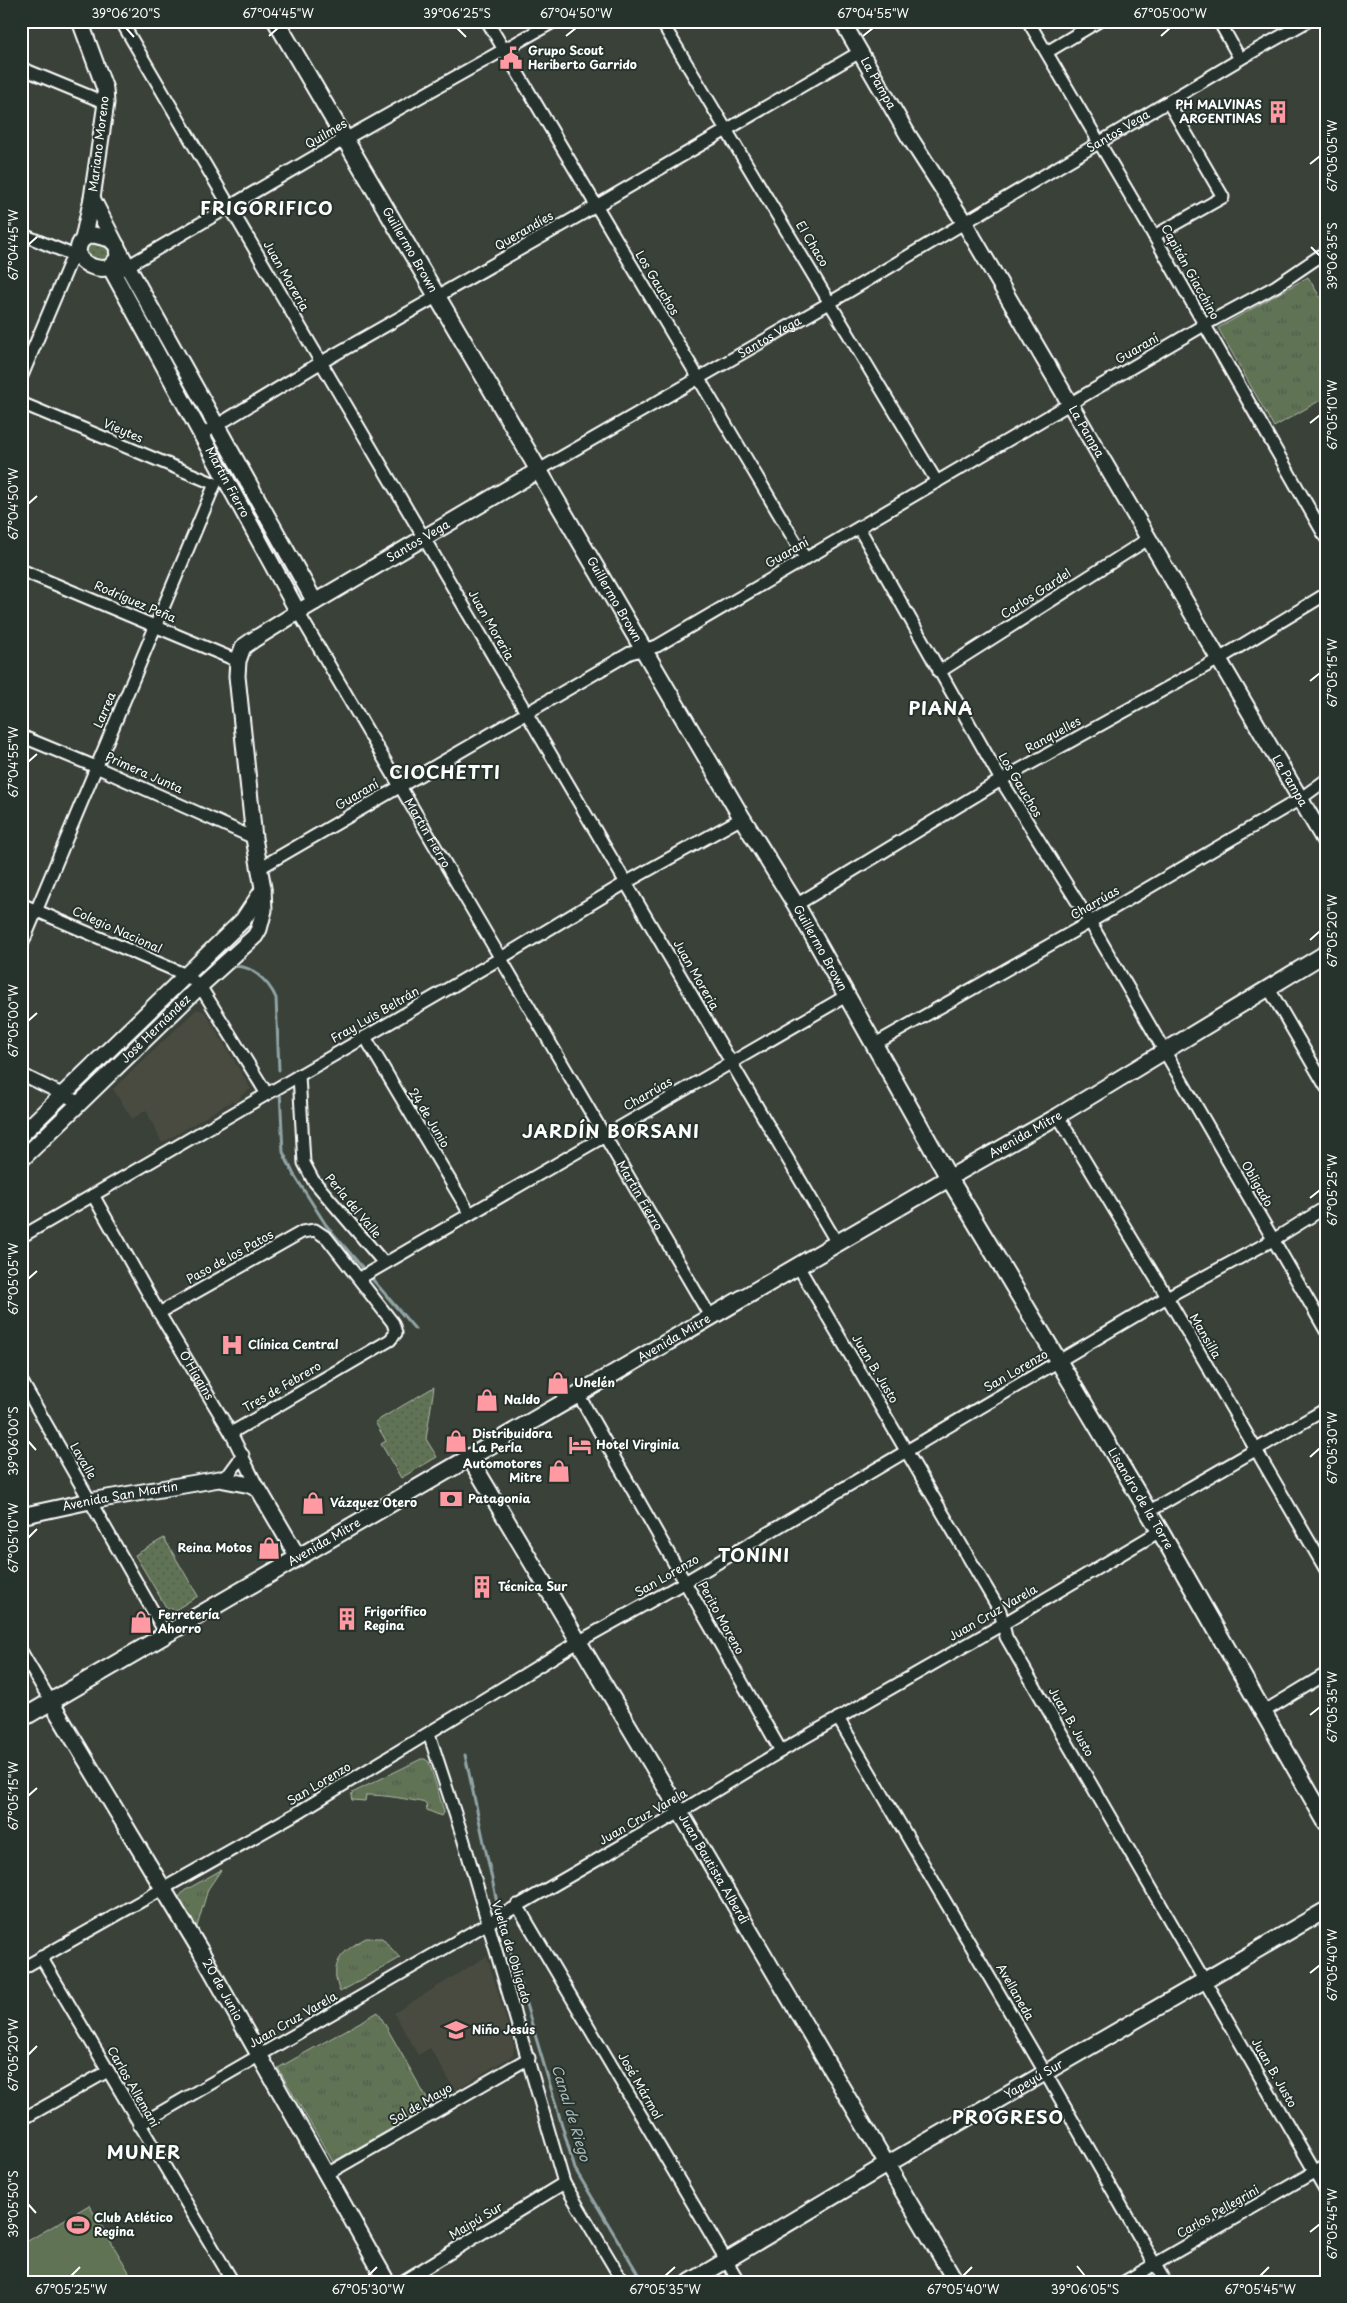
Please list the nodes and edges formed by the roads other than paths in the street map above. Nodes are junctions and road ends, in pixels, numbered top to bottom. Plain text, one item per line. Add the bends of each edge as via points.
1 (80, 21) edge
2 (121, 21) edge
3 (276, 21) edge
4 (487, 21) edge
5 (555, 21) edge
6 (661, 21) edge
7 (842, 21) edge
8 (1028, 21) edge
9 (1099, 21) edge
10 (1219, 21) edge
11 (1308, 21) edge
12 (505, 51) junction
13 (860, 52) junction
14 (1047, 52) junction
15 (1240, 59) junction
16 (21, 68) edge
17 (1168, 102) junction
18 (106, 103) junction
19 (727, 130) junction
20 (345, 139) junction
21 (1098, 144) junction
22 (92, 198) junction
23 (230, 206) junction
24 (596, 206) junction
25 (964, 222) junction
26 (21, 234) edge
27 (1154, 236) junction
28 (116, 246) junction
29 (78, 249) junction
30 (1326, 252) edge
31 (128, 265) junction
32 (112, 271) junction
33 (436, 296) junction
34 (831, 302) junction
35 (1204, 325) junction
36 (320, 363) junction
37 (21, 378) edge
38 (698, 378) junction
39 (21, 403) edge
40 (1069, 404) junction
41 (216, 426) junction
42 (201, 435) junction
43 (239, 469) junction
44 (539, 470) junction
45 (220, 481) junction
46 (937, 482) junction
47 (859, 528) junction
48 (423, 538) junction
49 (1326, 538) edge
50 (1148, 539) junction
51 (805, 558) junction
52 (21, 570) edge
53 (1326, 594) edge
54 (315, 602) junction
55 (298, 612) junction
56 (156, 625) junction
57 (645, 649) junction
58 (1219, 659) junction
59 (238, 661) junction
60 (939, 672) junction
61 (526, 713) junction
62 (21, 736) edge
63 (96, 767) junction
64 (1001, 780) junction
65 (1326, 780) edge
66 (400, 786) junction
67 (1300, 799) junction
68 (742, 818) junction
69 (254, 838) junction
70 (1326, 843) edge
71 (258, 869) junction
72 (627, 882) junction
73 (263, 888) junction
74 (21, 904) edge
75 (796, 905) junction
76 (36, 910) junction
77 (1090, 922) junction
78 (21, 948) edge
79 (1326, 953) edge
80 (501, 958) junction
81 (186, 975) junction
82 (200, 986) junction
83 (1268, 987) junction
84 (846, 996) junction
85 (135, 1023) junction
86 (148, 1037) junction
87 (365, 1037) junction
88 (875, 1044) junction
89 (1164, 1052) junction
90 (731, 1063) junction
91 (21, 1074) edge
92 (299, 1075) junction
93 (1326, 1087) edge
94 (267, 1094) junction
95 (63, 1095) junction
96 (80, 1103) junction
97 (1058, 1116) junction
98 (21, 1135) edge
99 (605, 1135) junction
100 (21, 1160) edge
101 (950, 1178) junction
102 (93, 1195) junction
103 (1326, 1207) edge
104 (470, 1214) junction
105 (21, 1237) edge
106 (1273, 1240) junction
107 (837, 1243) junction
108 (380, 1266) junction
109 (798, 1266) junction
110 (360, 1278) junction
111 (1167, 1297) junction
112 (159, 1313) junction
113 (710, 1316) junction
114 (1326, 1331) edge
115 (1060, 1361) junction
116 (21, 1380) edge
117 (578, 1394) junction
118 (1326, 1409) edge
119 (231, 1433) junction
120 (906, 1450) junction
121 (1255, 1451) junction
122 (243, 1455) junction
123 (469, 1457) junction
124 (219, 1479) junction
125 (259, 1490) junction
126 (90, 1501) junction
127 (1148, 1512) junction
128 (21, 1516) edge
129 (1160, 1531) junction
130 (298, 1557) junction
131 (1326, 1570) edge
132 (685, 1582) junction
133 (1003, 1624) junction
134 (166, 1634) junction
135 (578, 1642) junction
136 (21, 1651) edge
137 (1326, 1674) edge
138 (50, 1702) junction
139 (1263, 1712) junction
140 (838, 1718) junction
141 (21, 1719) edge
142 (429, 1734) junction
143 (781, 1751) junction
144 (680, 1812) junction
145 (1326, 1822) edge
146 (163, 1890) junction
147 (517, 1905) junction
148 (1326, 1910) edge
149 (488, 1923) junction
150 (41, 1957) junction
151 (21, 1968) edge
152 (1205, 1981) junction
153 (260, 2055) junction
154 (529, 2058) junction
155 (108, 2071) junction
156 (1046, 2074) junction
157 (21, 2120) edge
158 (139, 2125) junction
159 (1326, 2164) edge
160 (886, 2165) junction
161 (1314, 2171) junction
162 (326, 2174) junction
163 (564, 2183) junction
164 (1326, 2190) edge
165 (726, 2260) junction
166 (1155, 2264) junction
167 (233, 2282) edge
168 (387, 2282) edge
169 (402, 2282) edge
170 (623, 2282) edge
171 (690, 2282) edge
172 (739, 2282) edge
173 (956, 2282) edge
174 (1124, 2282) edge
175 (1165, 2282) edge

1 - 18 street, Mariano Moreno via 106,89
2 - 23 street, Juan Moreria
3 - 20 main road, Guillermo Brown
4 - 12 street, Los Gauchos
5 - 12 street, Quilmes
6 - 19 street, El Chaco
7 - 13 street, La Pampa
8 - 14 street, Capitán Giacchino
9 - 14 street
10 - 15 street
11 - 15 street, Santos Vega
12 - 20 street, Quilmes
12 - 24 street, Los Gauchos
13 - 19 street, Querandíes
13 - 25 street, La Pampa
14 - 21 street, Capitán Giacchino
15 - 17 street, Santos Vega
16 - 18 street
17 - 21 street, Santos Vega
17 - 27 street via 1223,197
18 - 22 street, Mariano Moreno
19 - 24 street, Querandíes
19 - 34 street, El Chaco
20 - 23 street, Quilmes
20 - 33 main road, Guillermo Brown
21 - 25 street, Santos Vega
21 - 27 street, Capitán Giacchino
22 - 28 street, Martín Fierro
22 - 29 street, Mariano Moreno
23 - 31 street, Quilmes
23 - 36 street, Juan Moreria
24 - 33 street, Querandíes
24 - 38 street, Los Gauchos
25 - 34 street, Santos Vega
25 - 40 street, La Pampa
26 - 29 street
27 - 35 street, Capitán Giacchino
28 - 29 street via 94,235
28 - 31 street, Martín Fierro
28 - 32 street via 118,258
29 - 32 street via 81,260 88,265
29 - 37 street, Mariano Moreno
30 - 35 street, Guaraní via 1276,286
31 - 32 street, Quilmes
31 - 41 street, Martín Fierro
32 - 42 street, Martín Fierro
33 - 36 street, Querandíes
33 - 44 main road, Guillermo Brown
34 - 38 street, Santos Vega
34 - 46 street, El Chaco
35 - 40 street, Guaraní
35 - 49 street, Capitán Giacchino
36 - 41 street, Querandíes
36 - 48 street, Juan Moreria
38 - 44 street, Santos Vega
38 - 51 street, Los Gauchos
39 - 45 street, Vieytes
40 - 46 street, Guaraní
40 - 50 street, La Pampa
41 - 42 street, Querandíes
41 - 43 street, Martín Fierro
42 - 45 street, Martín Fierro
43 - 45 street
43 - 54 street, Martín Fierro
44 - 48 street, Santos Vega
44 - 57 main road, Guillermo Brown
45 - 55 street, Martín Fierro
45 - 56 street, Larrea
46 - 47 street, Guaraní
47 - 51 street, Guaraní
47 - 60 street, Los Gauchos
48 - 54 street, Santos Vega
48 - 61 street, Juan Moreria
50 - 58 street, La Pampa
50 - 60 street, Carlos Gardel
51 - 57 street, Guaraní via 657,646
52 - 56 street, Rodríguez Peña
53 - 58 street, Ranquelles
54 - 55 street, Santos Vega
55 - 59 street, Santos Vega via 243,647
55 - 66 street, Martín Fierro
56 - 59 street, Rodríguez Peña
56 - 63 street, Larrea
57 - 61 street, Guaraní via 630,653
57 - 68 main road, Guillermo Brown
58 - 64 street, Ranquelles
58 - 67 street, La Pampa
59 - 69 street, José Hernández
60 - 64 street, Los Gauchos
61 - 66 street, Guaraní
61 - 72 street, Juan Moreria
62 - 63 street, Primera Junta
63 - 69 street, Primera Junta
63 - 76 street, Larrea
64 - 75 street, Ranquelles
64 - 77 street, Los Gauchos
65 - 67 street, Charrúas
66 - 71 street, Guaraní
66 - 80 street, Martín Fierro
67 - 70 street, La Pampa
67 - 77 street, Charrúas
68 - 72 street, Fray Luis Beltrán
68 - 75 main road, Guillermo Brown
69 - 71 street, José Hernández
71 - 73 street, José Hernández
72 - 80 street, Fray Luis Beltrán
72 - 90 street, Juan Moreria
73 - 81 street, José Hernández via 243,920
73 - 82 street, José Hernández via 264,910 255,936
74 - 76 street, Colegio Nacional
75 - 84 main road, Guillermo Brown
76 - 78 street, Larrea
76 - 81 street, Colegio Nacional
77 - 88 street, Charrúas
77 - 89 street, Los Gauchos
79 - 83 street, Avenida Mitre
80 - 87 street, Fray Luis Beltrán
80 - 99 street, Martín Fierro
81 - 82 street, Colegio Nacional
81 - 85 street, José Hernández
82 - 86 street, José Hernández
82 - 94 street
83 - 89 street, Avenida Mitre
83 - 93 street
84 - 88 main road, Guillermo Brown
84 - 90 street, Charrúas
85 - 86 street
85 - 95 street, José Hernández
86 - 96 street, José Hernández
87 - 92 street, Fray Luis Beltrán
87 - 104 street, 24 de Junio
88 - 101 main road, Guillermo Brown
89 - 97 street, Avenida Mitre
89 - 106 street, Obligado
90 - 99 street, Charrúas
90 - 107 street, Juan Moreria
91 - 95 street
92 - 94 street, Fray Luis Beltrán
92 - 108 street, Perla del Valle via 304,1163 312,1180
94 - 102 street, Fray Luis Beltrán
95 - 96 street
95 - 98 street, José Hernández
96 - 100 street, José Hernández
97 - 101 street, Avenida Mitre
97 - 111 street, Mansilla
99 - 104 street, Charrúas
99 - 113 street, Martín Fierro
101 - 107 main road, Avenida Mitre
101 - 115 main road, Lisandro de la Torre
102 - 105 street, Fray Luis Beltrán
102 - 112 street, O'Higgins
103 - 106 street, San Lorenzo
104 - 108 street, Charrúas
106 - 111 street, San Lorenzo
106 - 114 street, Obligado
107 - 109 main road, Avenida Mitre
108 - 110 street, Charrúas
109 - 113 main road, Avenida Mitre
109 - 120 street, Juan B. Justo
110 - 112 street, Paso de los Patos via 327,1238 315,1230 302,1232
110 - 119 street, Tres de Febrero via 393,1323 396,1333 390,1340
111 - 115 street, San Lorenzo
111 - 121 street, Mansilla
112 - 119 street, O'Higgins
113 - 117 main road, Avenida Mitre
115 - 120 street, San Lorenzo
115 - 127 main road, Lisandro de la Torre
116 - 126 street, Lavalle
117 - 123 main road, Avenida Mitre
117 - 132 street, Perito Moreno
118 - 121 street
119 - 122 street, O'Higgins
120 - 132 street, San Lorenzo
120 - 133 street, Juan B. Justo via 1000,1611
121 - 127 street
121 - 131 street, Mansilla
122 - 124 street via 229,1474
122 - 125 street, O'Higgins
123 - 130 main road, Avenida Mitre
123 - 135 street, Juan Bautista Alberdi
124 - 125 street, Avenida San Martín via 250,1484
124 - 126 street, Avenida San Martín
125 - 130 street, O'Higgins
126 - 128 street, Avenida San Martín
126 - 134 street, Lavalle
127 - 129 main road, Lisandro de la Torre
129 - 133 street, Juan Cruz Varela
129 - 139 main road, Lisandro de la Torre
130 - 134 main road, Avenida Mitre
132 - 135 street, San Lorenzo
132 - 143 street, Perito Moreno
133 - 140 street, Juan Cruz Varela
133 - 152 street, Juan B. Justo via 1011,1646
134 - 138 main road, Avenida Mitre
135 - 142 street, San Lorenzo
135 - 144 street, Juan Bautista Alberdi
136 - 138 street
137 - 139 street
138 - 141 main road, Avenida Mitre
138 - 146 street, 20 de Junio
139 - 145 main road, Lisandro de la Torre
140 - 143 street, Juan Cruz Varela
140 - 156 street, Avellaneda
142 - 146 street, San Lorenzo
142 - 149 street, Vuelta de Obligado
143 - 144 street, Juan Cruz Varela
144 - 147 street, Juan Cruz Varela
144 - 160 street, Juan Bautista Alberdi
146 - 150 street, San Lorenzo
146 - 153 street, 20 de Junio
147 - 149 street, Juan Cruz Varela
147 - 165 street, José Mármol
148 - 152 street, Yapeyú Sur
149 - 153 street, Juan Cruz Varela
149 - 154 street, Vuelta de Obligado
150 - 151 street, San Lorenzo
150 - 155 street, Carlos Allemani
152 - 156 street, Yapeyú Sur
152 - 161 street, Juan B. Justo
153 - 158 street, Juan Cruz Varela
153 - 162 street, 20 de Junio
154 - 162 street, Sol de Mayo
154 - 163 street, Vuelta de Obligado
155 - 157 street
155 - 158 street, Carlos Allemani
156 - 160 street, Yapeyú Sur
156 - 166 street, Avellaneda
158 - 167 street, Carlos Allemani
159 - 161 street, Carlos Pellegrini
160 - 165 street, Yapeyú Sur
160 - 173 street, Juan Bautista Alberdi
161 - 164 street, Juan B. Justo
161 - 166 street, Carlos Pellegrini
162 - 168 street, 20 de Junio
163 - 169 street, Maipú Sur
163 - 170 street, Vuelta de Obligado
165 - 171 street, Yapeyú Sur
165 - 172 street, José Mármol
166 - 174 street, Carlos Pellegrini
166 - 175 street, Avellaneda

